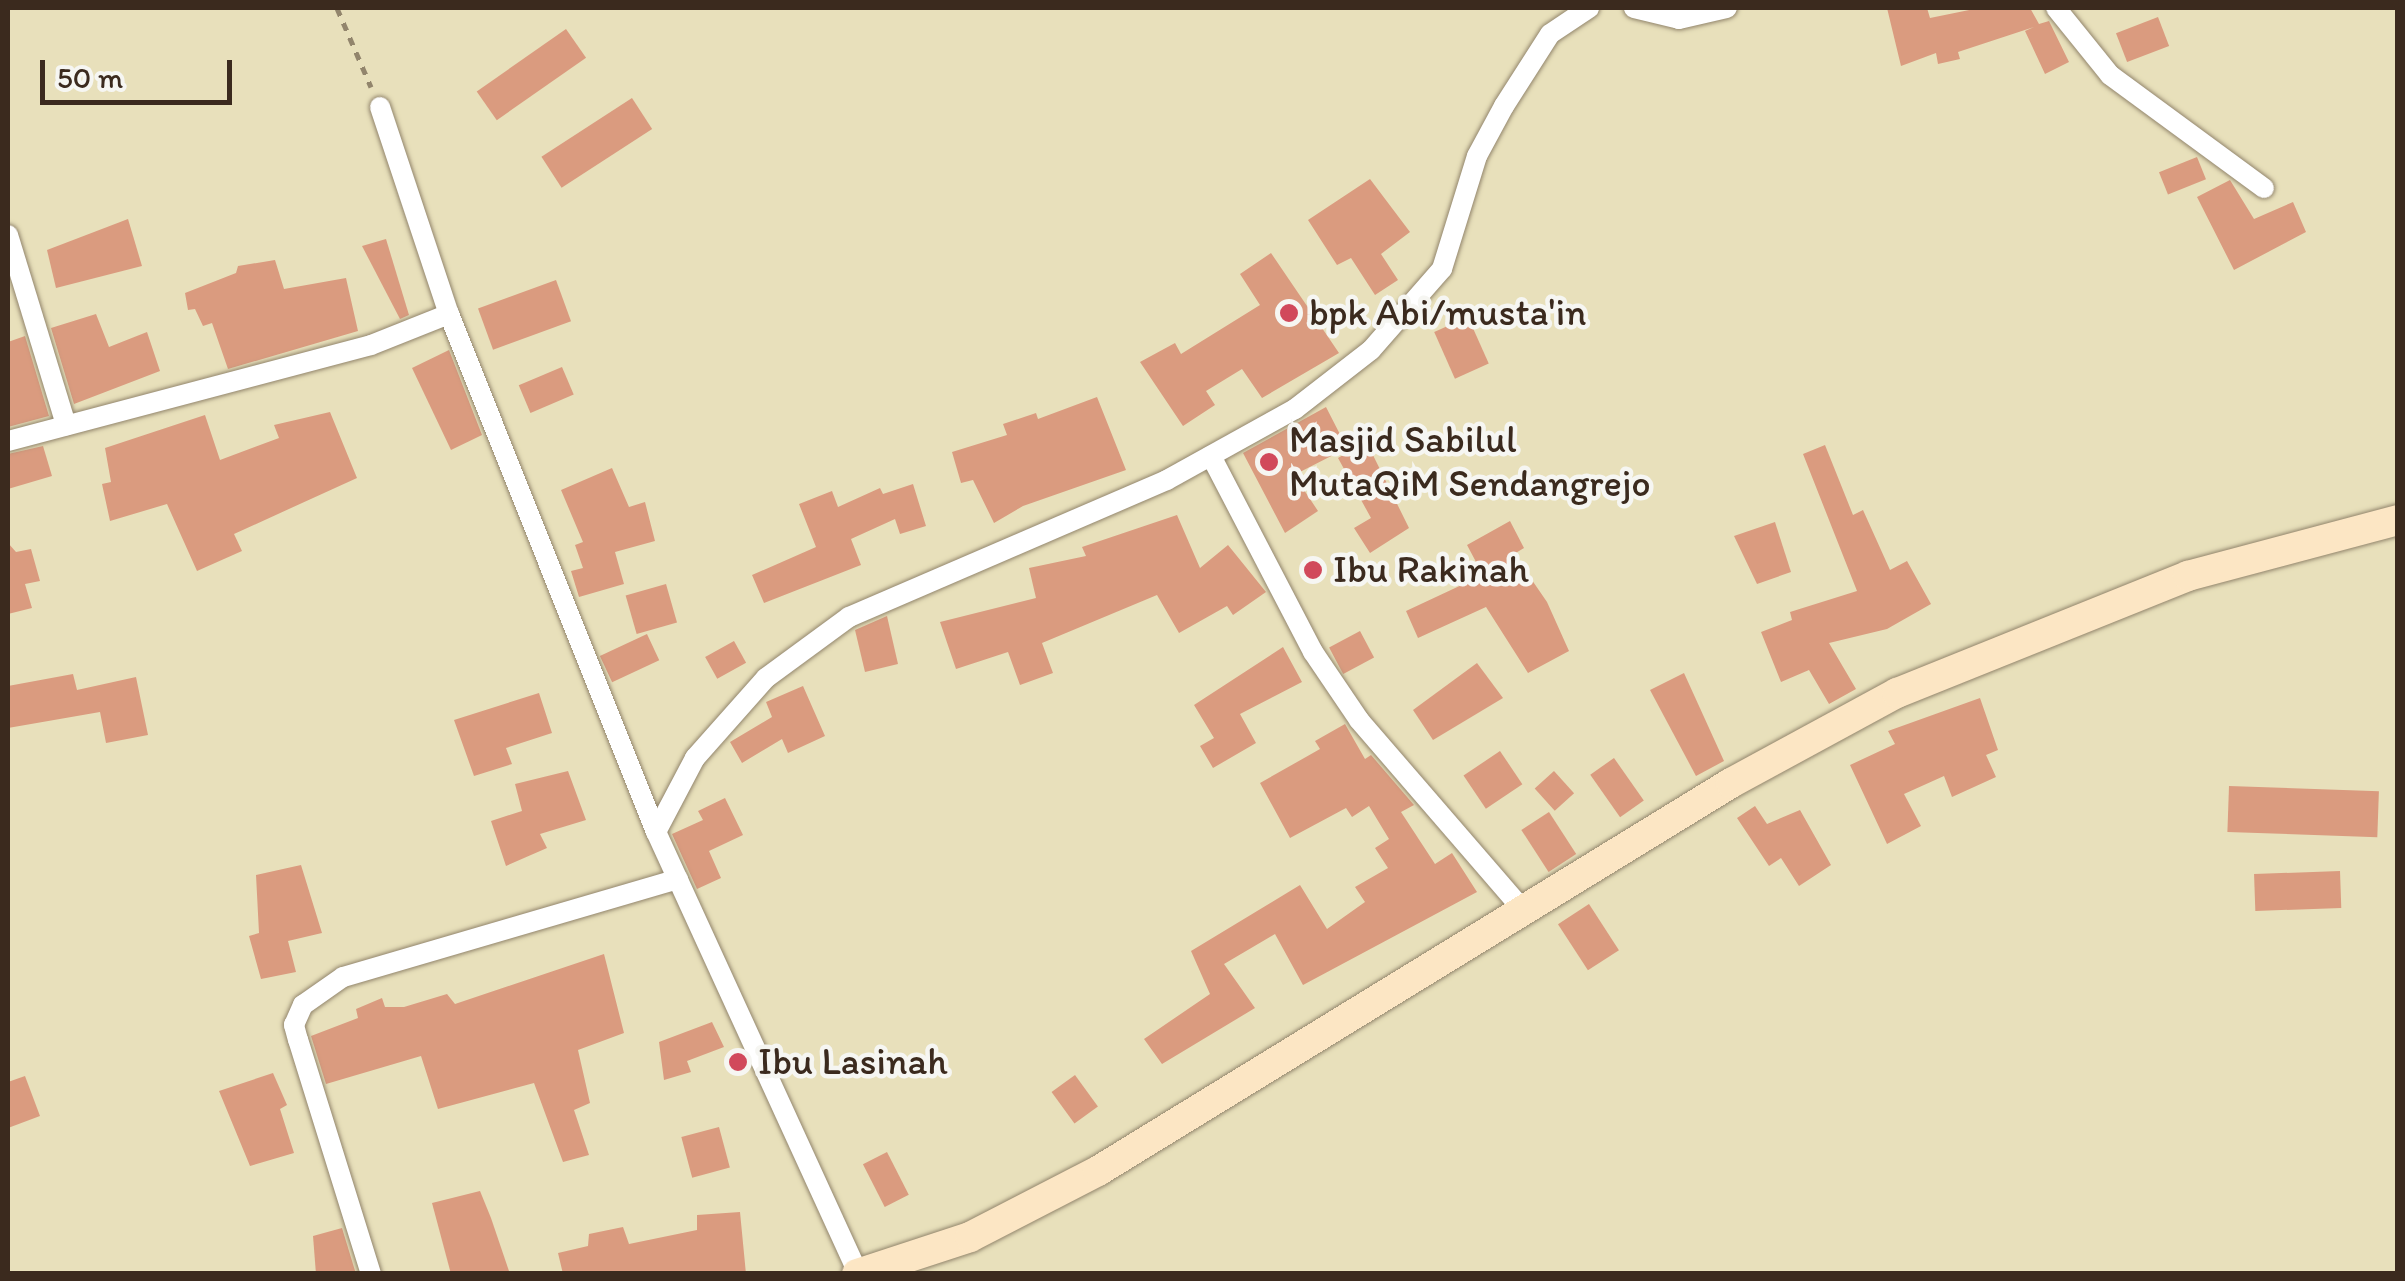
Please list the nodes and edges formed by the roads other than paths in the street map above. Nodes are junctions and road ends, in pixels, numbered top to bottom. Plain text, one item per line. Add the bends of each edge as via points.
1 (1589, 8) edge
2 (1634, 8) edge
3 (1727, 8) edge
4 (2056, 8) edge
5 (380, 108) road end
6 (2264, 188) dead end
7 (8, 235) edge
8 (449, 314) junction
9 (66, 424) junction
10 (8, 441) edge
11 (1210, 456) junction
12 (2398, 520) edge
13 (656, 832) junction
14 (678, 880) junction
15 (1524, 911) junction
16 (858, 1273) edge
17 (372, 1274) edge

1 - 11 street via 1550,34 1496,118 1442,269 1398,324 1294,409
2 - 3 street via 1678,19
4 - 6 street via 2110,75
5 - 8 street
7 - 9 street
8 - 9 street via 372,344
8 - 13 street
9 - 10 street
11 - 13 street via 849,618 766,678 695,758
11 - 15 street via 1314,652 1359,720
12 - 15 street via 2247,558 2018,640 1897,692 1748,773
13 - 14 street
14 - 16 street
14 - 17 street via 344,976 303,1005 294,1024 298,1040
15 - 16 street via 1098,1171 970,1237

